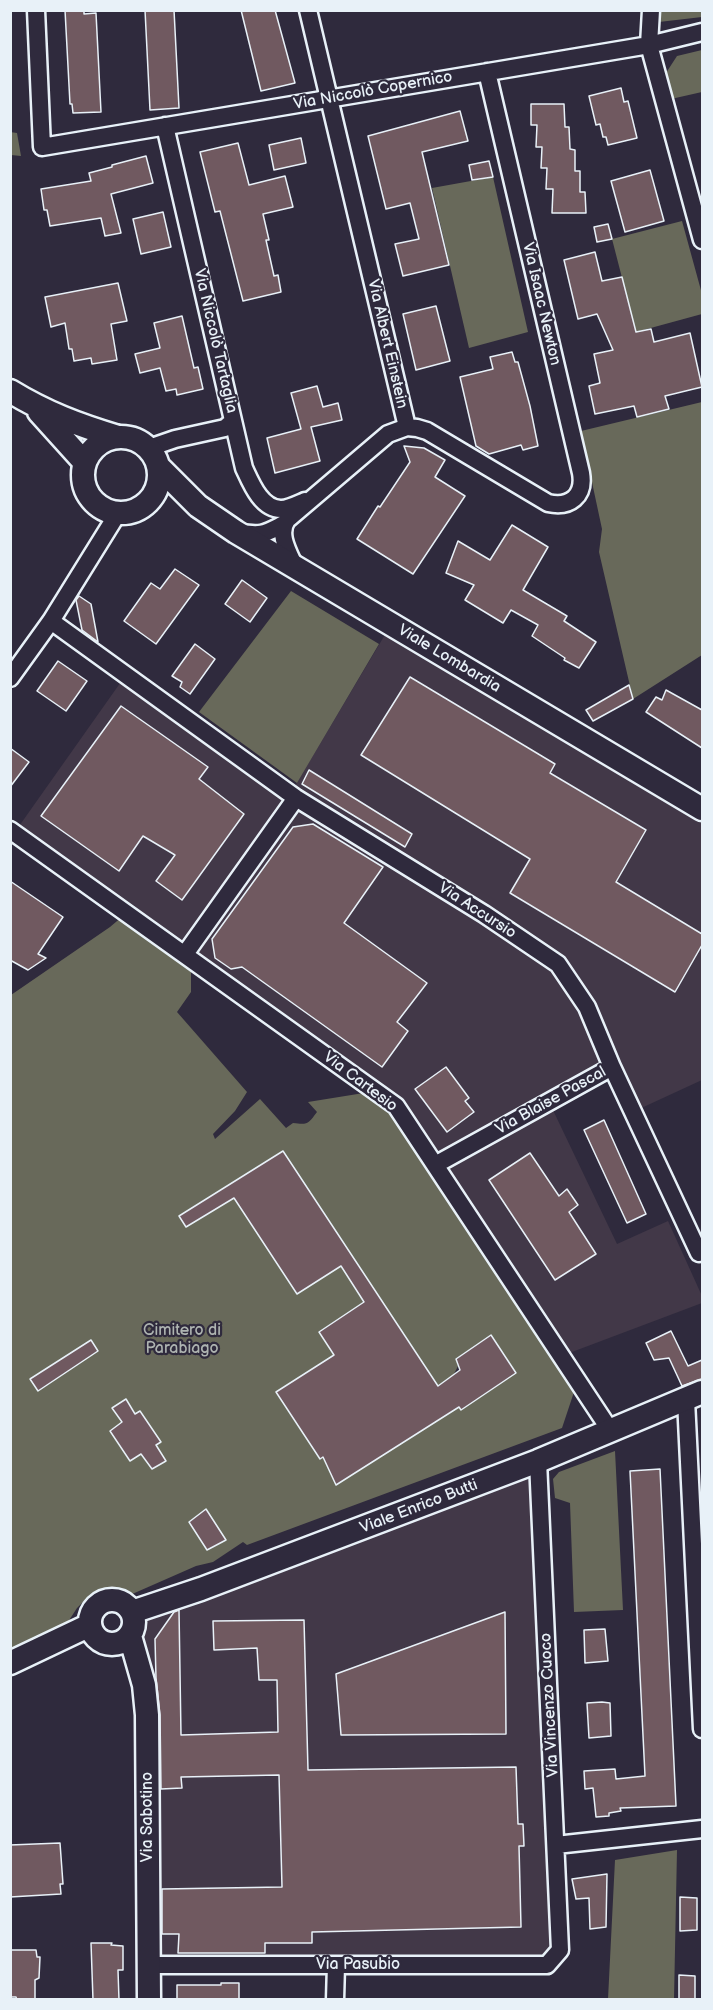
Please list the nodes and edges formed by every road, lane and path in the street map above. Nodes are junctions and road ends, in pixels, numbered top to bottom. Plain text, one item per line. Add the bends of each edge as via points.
1 (36, 10) edge
2 (308, 10) edge
3 (651, 10) edge
4 (702, 32) edge
5 (649, 45) junction
6 (487, 72) junction
7 (329, 99) junction
8 (165, 126) junction
9 (702, 240) edge
10 (10, 391) edge
11 (32, 404) junction
12 (234, 421) junction
13 (407, 427) junction
14 (118, 436) junction
15 (154, 458) junction
16 (85, 463) junction
17 (150, 500) junction
18 (311, 500) junction
19 (198, 506) junction
20 (118, 513) junction
21 (284, 524) junction
22 (236, 532) junction
23 (295, 567) junction
24 (51, 621) junction
25 (10, 678) edge
26 (296, 798) junction
27 (702, 809) edge
28 (10, 830) edge
29 (184, 954) junction
30 (612, 1067) junction
31 (435, 1165) junction
32 (701, 1255) edge
33 (694, 1396) edge
34 (610, 1430) junction
35 (538, 1461) junction
36 (699, 1587) edge
37 (132, 1612) junction
38 (90, 1625) junction
39 (130, 1636) junction
40 (10, 1664) edge
41 (702, 1729) edge
42 (702, 1828) edge
43 (556, 1845) junction
44 (560, 1950) joint
45 (148, 1965) junction
46 (336, 1965) junction
47 (149, 2000) edge
48 (335, 2000) edge

1 - 8 street, Via Niccolò Copernico via 42,147
2 - 7 street, Via Albert Einstein
3 - 5 street
4 - 5 street, Via Niccolò Copernico
5 - 6 street, Via Niccolò Copernico
5 - 9 street
6 - 7 street, Via Niccolò Copernico
6 - 13 street, Via Isaac Newton via 582,481 578,496 572,502 556,505 542,500 427,431
7 - 8 street, Via Niccolò Copernico
7 - 13 street, Via Albert Einstein
8 - 12 street, Via Niccolò Tartaglia
10 - 11 street, Viale Lombardia
11 - 14 street, Viale Lombardia via 77,425
11 - 16 street, Viale Lombardia
12 - 15 street via 225,428 175,438
12 - 18 street, Via Niccolò Tartaglia via 244,468 252,487 265,502 280,509
13 - 18 street, Via Albert Einstein via 388,434
14 - 15 street, Viale Lombardia via 141,442
14 - 16 street via 97,445
15 - 17 street via 160,479
15 - 19 street, Viale Lombardia
16 - 20 street via 83,474 90,496 97,504
17 - 19 street, Viale Lombardia
17 - 20 street via 141,508
18 - 21 street, Via Albert Einstein
19 - 22 street, Viale Lombardia
20 - 24 street
21 - 22 street via 269,533
21 - 23 street via 284,542
22 - 23 street, Viale Lombardia
23 - 27 street, Viale Lombardia
24 - 25 street
24 - 26 street, Via Accursio
26 - 29 street
26 - 30 street, Via Accursio via 558,964 587,1006
28 - 29 street, Via Cartesio
29 - 31 street, Via Cartesio via 396,1106
30 - 31 street, Via Blaise Pascal
30 - 32 street, Via Blaise Pascal
31 - 34 street, Via Cartesio
33 - 34 street, Viale Enrico Butti
33 - 36 street
34 - 35 street, Viale Enrico Butti
35 - 37 street, Viale Enrico Butti via 243,1574
35 - 43 street, Via Vincenzo Cuoco
36 - 41 street
37 - 38 street via 119,1600 102,1602 94,1608
37 - 39 street via 134,1629
38 - 39 street via 92,1633 105,1644 123,1642
38 - 40 street
39 - 45 street, Via Sabotino via 144,1685 147,1715
42 - 43 street
43 - 44 street, Via Vincenzo Cuoco
44 - 46 street, Via Pasubio via 547,1965
45 - 46 street, Via Pasubio
45 - 47 street, Via Sabotino
46 - 48 street

